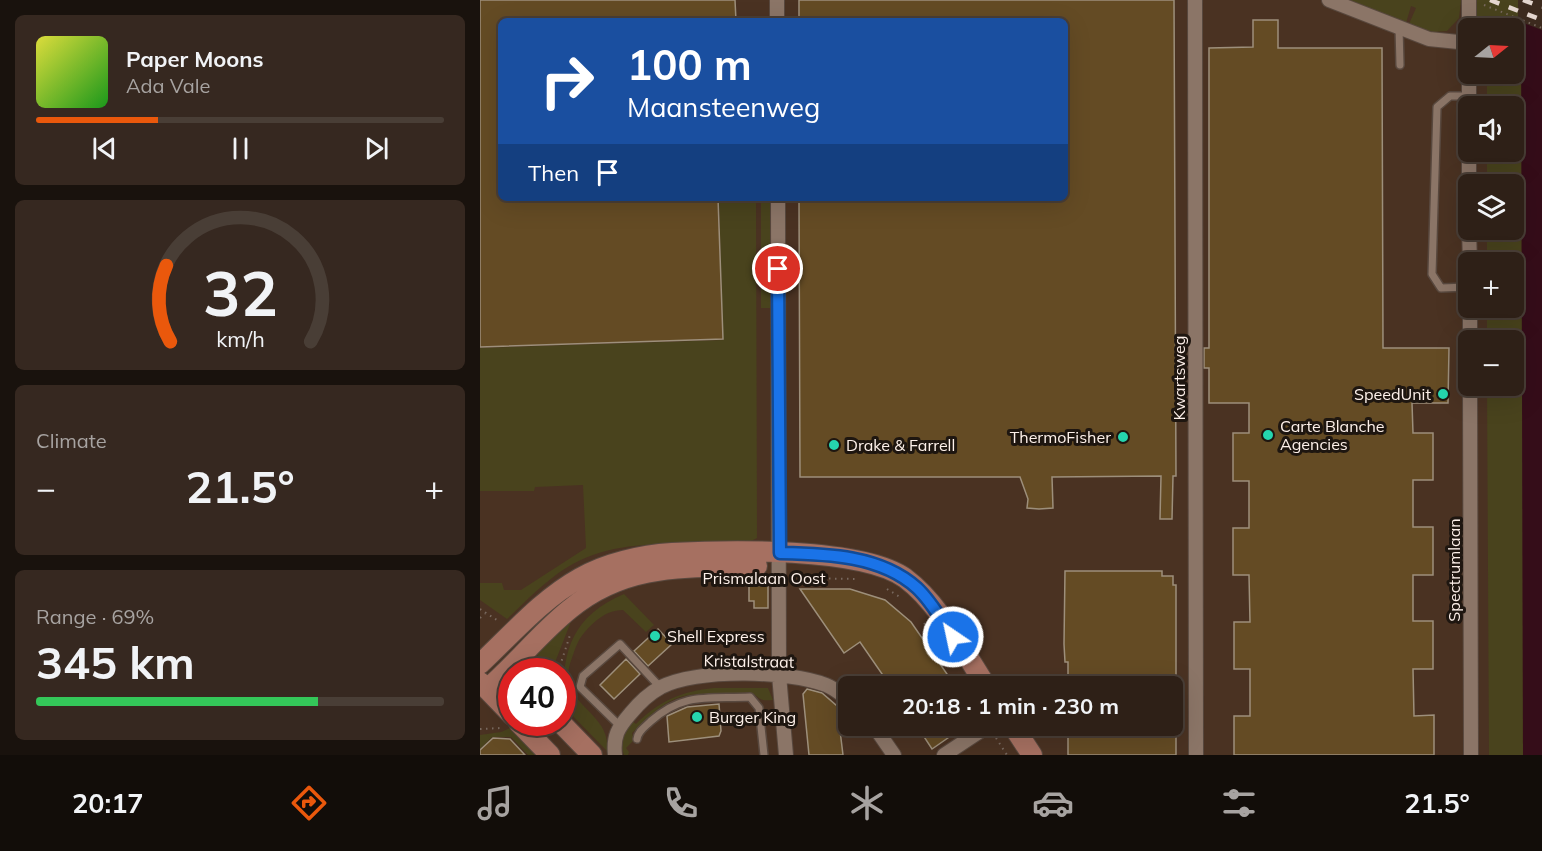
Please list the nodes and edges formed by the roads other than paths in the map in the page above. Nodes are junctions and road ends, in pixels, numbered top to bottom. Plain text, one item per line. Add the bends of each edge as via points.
1 (777, 0) edge
2 (1195, 0) edge
3 (1329, 0) edge
4 (1474, 2) edge
5 (777, 18) edge
6 (1471, 18) edge
7 (1399, 27) junction
8 (1458, 42) edge
9 (1400, 65) dead end
10 (1458, 98) edge
11 (778, 201) edge
12 (1458, 287) edge
13 (1470, 396) edge
14 (780, 566) junction
15 (484, 652) edge
16 (523, 658) edge
17 (498, 662) edge
18 (779, 675) junction
19 (979, 676) edge
20 (498, 679) edge
21 (660, 687) junction
22 (482, 689) edge
23 (838, 692) edge
24 (498, 706) edge
25 (620, 726) junction
26 (529, 736) edge
27 (574, 736) edge
28 (881, 736) edge
29 (973, 736) edge
30 (1020, 736) edge
31 (637, 739) dead end
32 (550, 755) edge
33 (592, 755) edge
34 (615, 755) edge
35 (764, 755) edge
36 (786, 755) edge
37 (894, 755) edge
38 (944, 755) edge
39 (1032, 755) edge
40 (1196, 755) edge
41 (1471, 755) edge

1 - 5 street
2 - 40 street, Kwartsweg
3 - 7 street
4 - 6 street
7 - 8 street via 1437,41
7 - 9 lane
10 - 12 lane via 1450,96 1437,106 1432,274 1441,288
11 - 14 street
13 - 41 street, Spectrumlaan
14 - 15 street, Prismalaan Oost via 671,553 605,567 554,594
14 - 16 street, Prismalaan Oost via 670,568 614,581 568,610
14 - 18 street
14 - 19 street, Prismalaan Oost via 859,560 903,577 918,589
15 - 17 street
18 - 21 street, Kristalstraat via 703,675
18 - 23 street, Kristalstraat via 827,685
18 - 36 street
20 - 22 street, Prismalaan Oost
21 - 25 street, Kristalstraat via 644,698
21 - 25 lane via 620,644 584,676 580,687
22 - 24 street
25 - 34 street via 613,739
26 - 32 street
27 - 33 street
28 - 37 street
29 - 38 street
30 - 39 street
31 - 35 lane via 638,733 667,707 681,700 750,697 759,708

